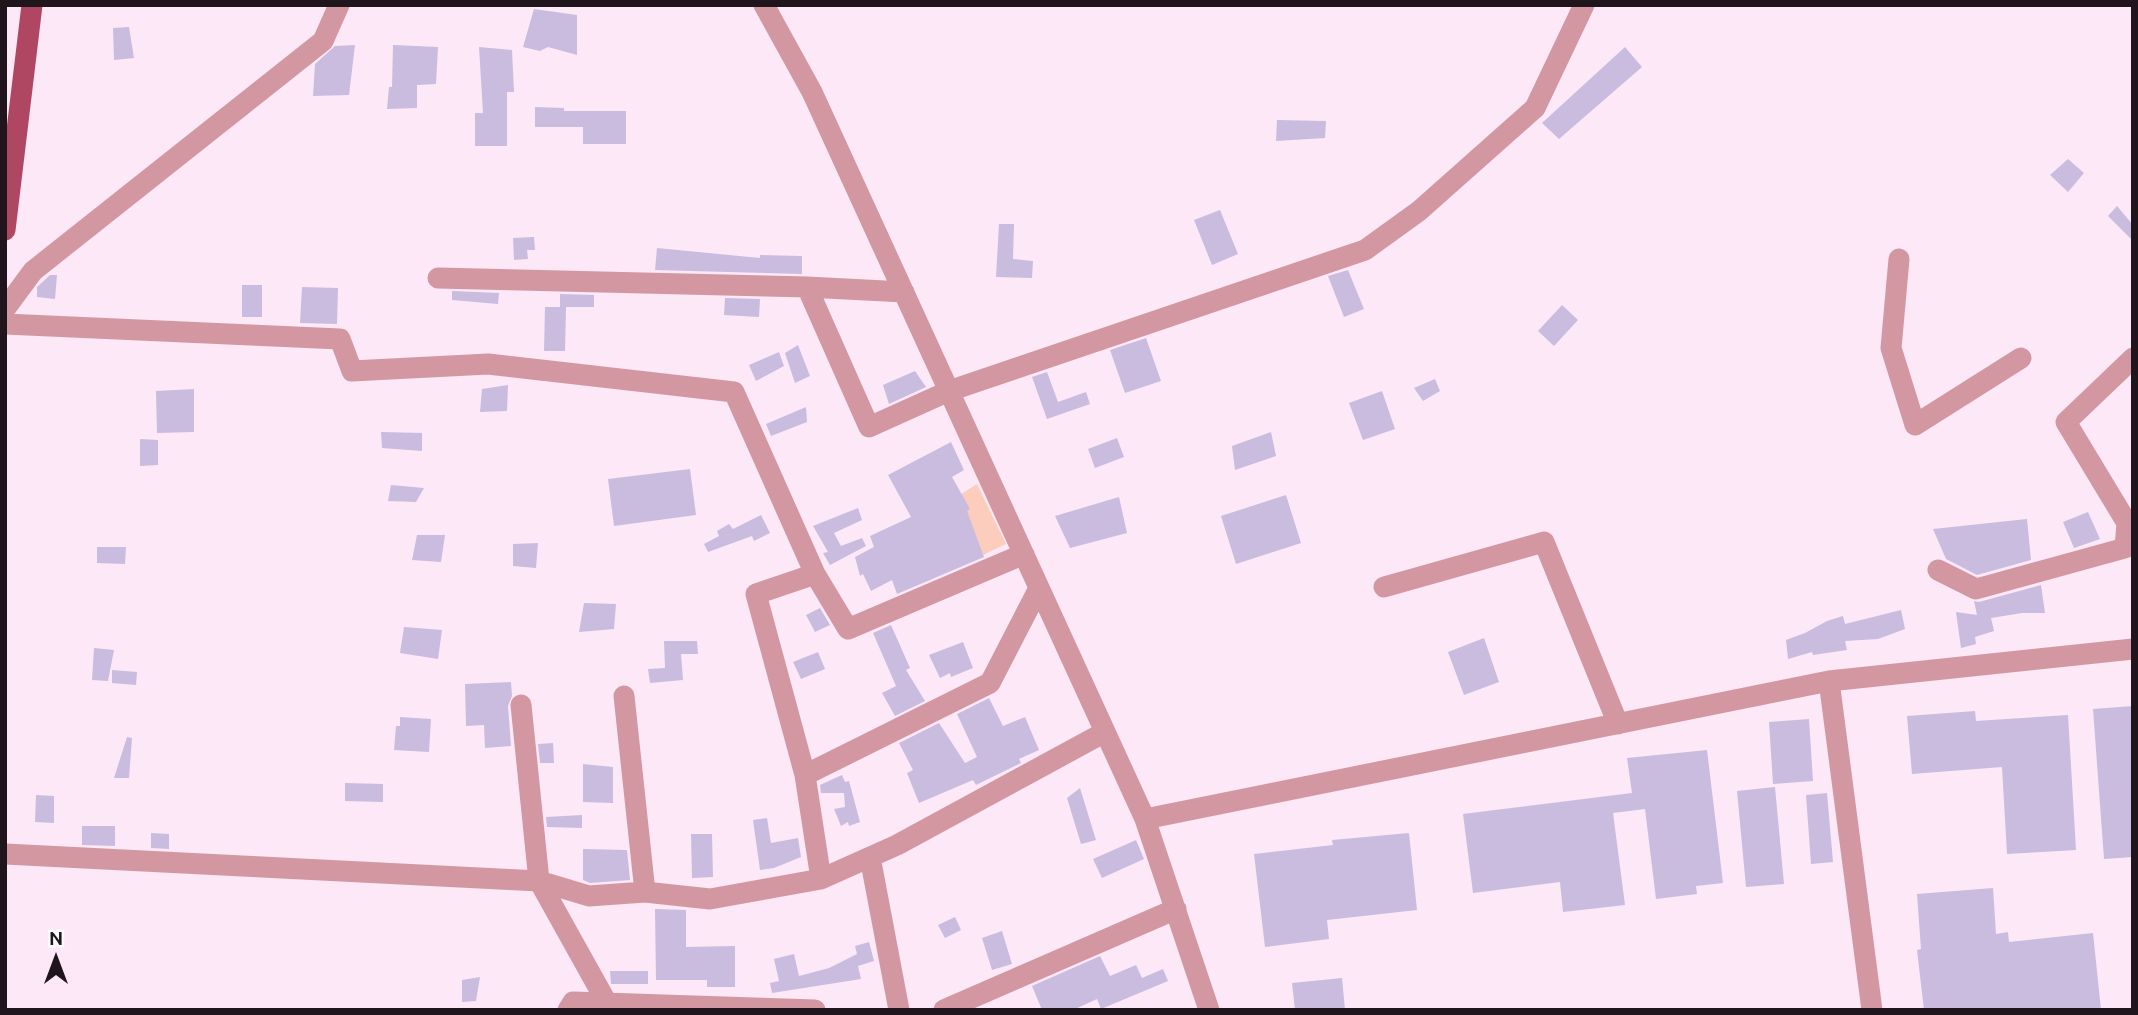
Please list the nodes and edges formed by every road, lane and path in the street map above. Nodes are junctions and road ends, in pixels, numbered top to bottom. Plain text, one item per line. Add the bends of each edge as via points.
1 (32, 5) edge
2 (339, 5) edge
3 (764, 5) edge
4 (1584, 5) edge
5 (10, 144) edge
6 (5, 230) edge
7 (1899, 259) dead end
8 (438, 278) dead end
9 (807, 287) junction
10 (904, 292) junction
11 (5, 309) edge
12 (5, 324) edge
13 (2021, 358) dead end
14 (2133, 358) edge
15 (950, 391) junction
16 (2129, 544) edge
17 (1024, 554) junction
18 (1938, 570) dead end
19 (815, 574) junction
20 (1384, 587) dead end
21 (1039, 588) junction
22 (2133, 649) edge
23 (1829, 681) junction
24 (624, 696) dead end
25 (521, 705) dead end
26 (1618, 724) junction
27 (1105, 732) junction
28 (805, 775) junction
29 (1145, 819) junction
30 (5, 854) edge
31 (870, 857) junction
32 (821, 879) junction
33 (539, 881) junction
34 (645, 892) junction
35 (1175, 909) junction
36 (991, 1000) edge
37 (607, 1007) edge
38 (568, 1010) edge
39 (815, 1010) edge
40 (899, 1010) edge
41 (944, 1010) edge
42 (1209, 1010) edge
43 (1872, 1010) edge

1 - 5 main road
2 - 11 street via 323,41 33,271
3 - 10 street via 812,92
4 - 15 street via 1535,107 1419,211 1364,250
5 - 6 main road
7 - 13 street via 1891,348 1915,425
8 - 9 street
9 - 10 street
9 - 15 street via 869,427
10 - 15 street
12 - 19 street via 340,339 352,371 488,364 734,392
14 - 16 street via 2066,422 2127,523
15 - 17 street
16 - 18 street via 1976,589
17 - 19 street via 848,629
17 - 21 street
19 - 28 street via 756,594
20 - 26 street via 1544,542
21 - 27 street
21 - 28 street via 990,683
22 - 23 street
23 - 26 street
23 - 43 street
24 - 34 street
25 - 33 street
26 - 29 street
27 - 29 street
27 - 31 street
28 - 32 street
29 - 35 street
30 - 33 street
31 - 32 street
31 - 40 street
32 - 34 street via 710,899
33 - 34 street via 589,896
33 - 37 street
35 - 36 street
35 - 42 street
36 - 41 street
37 - 38 street via 573,1002
37 - 39 street

